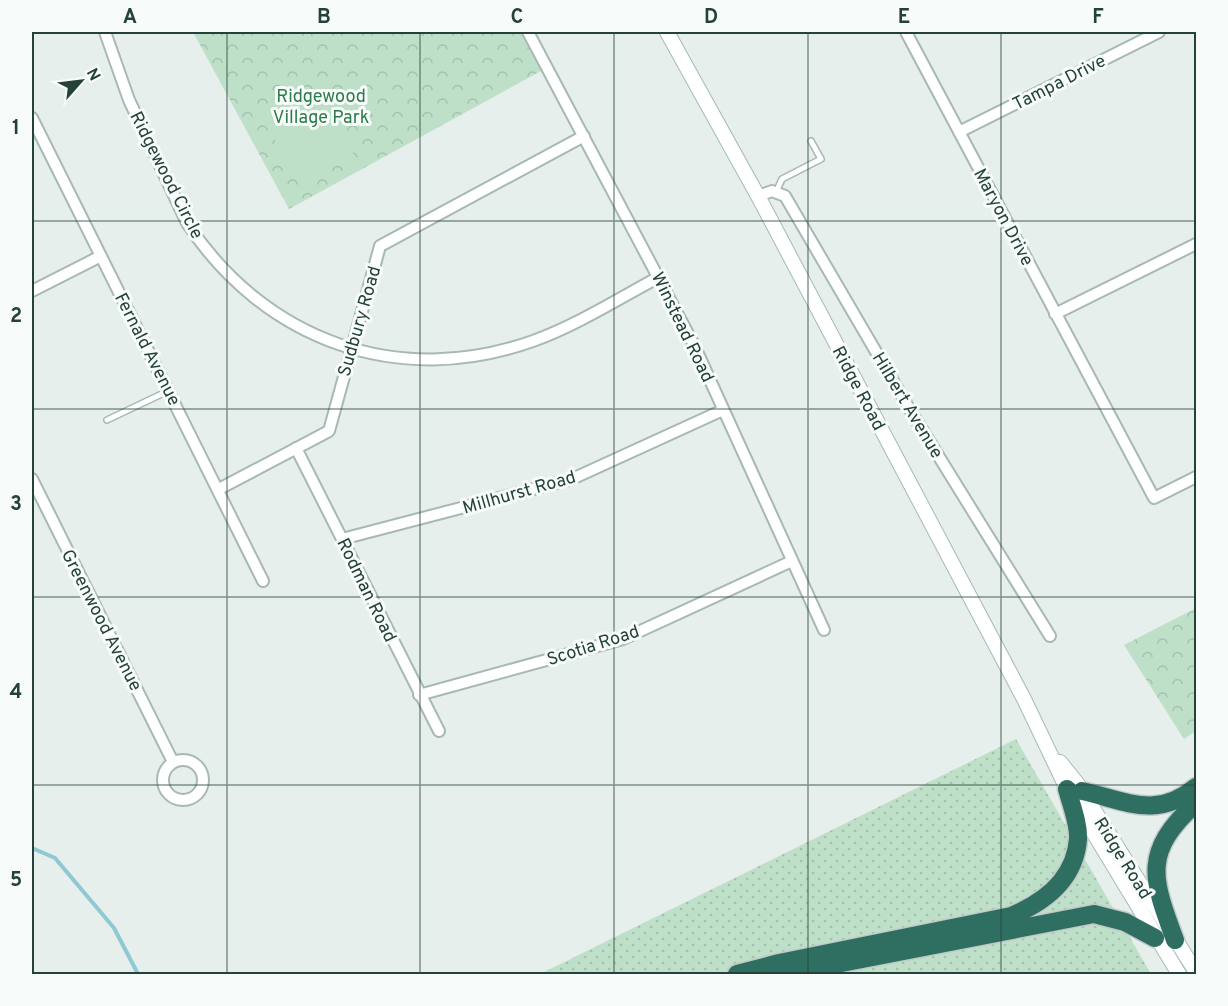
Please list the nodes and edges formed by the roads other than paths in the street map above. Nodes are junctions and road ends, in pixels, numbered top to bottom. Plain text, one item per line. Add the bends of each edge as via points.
1 (105, 32) edge
2 (528, 32) edge
3 (667, 32) edge
4 (906, 32) edge
5 (1159, 32) edge
6 (32, 118) edge
7 (959, 132) junction
8 (584, 136) junction
9 (811, 141) dead end
10 (776, 192) junction
11 (758, 196) junction
12 (1197, 244) edge
13 (101, 256) junction
14 (659, 277) junction
15 (32, 291) edge
16 (1055, 314) junction
17 (351, 348) junction
18 (169, 390) junction
19 (723, 410) junction
20 (107, 420) dead end
21 (296, 448) junction
22 (1197, 477) edge
23 (32, 479) edge
24 (219, 489) junction
25 (342, 539) junction
26 (792, 561) junction
27 (263, 581) dead end
28 (824, 630) dead end
29 (1050, 636) dead end
30 (419, 695) junction
31 (439, 731) dead end
32 (173, 762) dead end
33 (1197, 788) edge
34 (1075, 790) junction
35 (1197, 803) edge
36 (1155, 938) junction
37 (1175, 940) junction
38 (1197, 972) edge
39 (737, 975) edge
40 (785, 975) edge
41 (1179, 975) edge

1 - 17 street, Ridgewood Circle via 143,131 187,223 212,257 262,304 318,337
2 - 8 street, Winstead Road
3 - 11 street, Ridge Road
4 - 7 street, Maryon Drive
5 - 7 street, Tampa Drive
6 - 13 street, Fernald Avenue
7 - 16 street, Maryon Drive
8 - 14 street, Winstead Road
8 - 17 street, Sudbury Road via 380,246
9 - 10 lane via 821,159 782,179
10 - 11 street
10 - 29 street, Hilbert Avenue via 785,196 910,410
11 - 34 street, Ridge Road via 1047,746
12 - 16 street
13 - 15 street
13 - 18 street, Fernald Avenue
14 - 17 street, Ridgewood Circle via 558,331 501,351 419,361
14 - 19 street, Winstead Road
16 - 22 street, Maryon Drive via 1154,498
17 - 21 street, Sudbury Road via 329,431
18 - 20 lane
18 - 24 street, Fernald Avenue
19 - 25 street, Millhurst Road via 572,479
19 - 26 street, Winstead Road
21 - 24 street, Sudbury Road
21 - 25 street, Rodman Road
23 - 32 street, Greenwood Avenue
24 - 27 street, Fernald Avenue
25 - 30 street, Rodman Road
26 - 28 street, Winstead Road
26 - 30 street, Scotia Road via 623,639
30 - 31 street, Rodman Road
33 - 34 highway via 1162,806 1141,807
34 - 36 street, Ridge Road
34 - 37 street, Ridge Road
34 - 39 highway via 1078,837 1074,858 1066,876 1035,906 1011,915
35 - 37 highway via 1164,838 1156,864 1157,891
36 - 40 highway via 1125,922 1094,914
36 - 41 street, Ridge Road
37 - 38 street, Ridge Road

